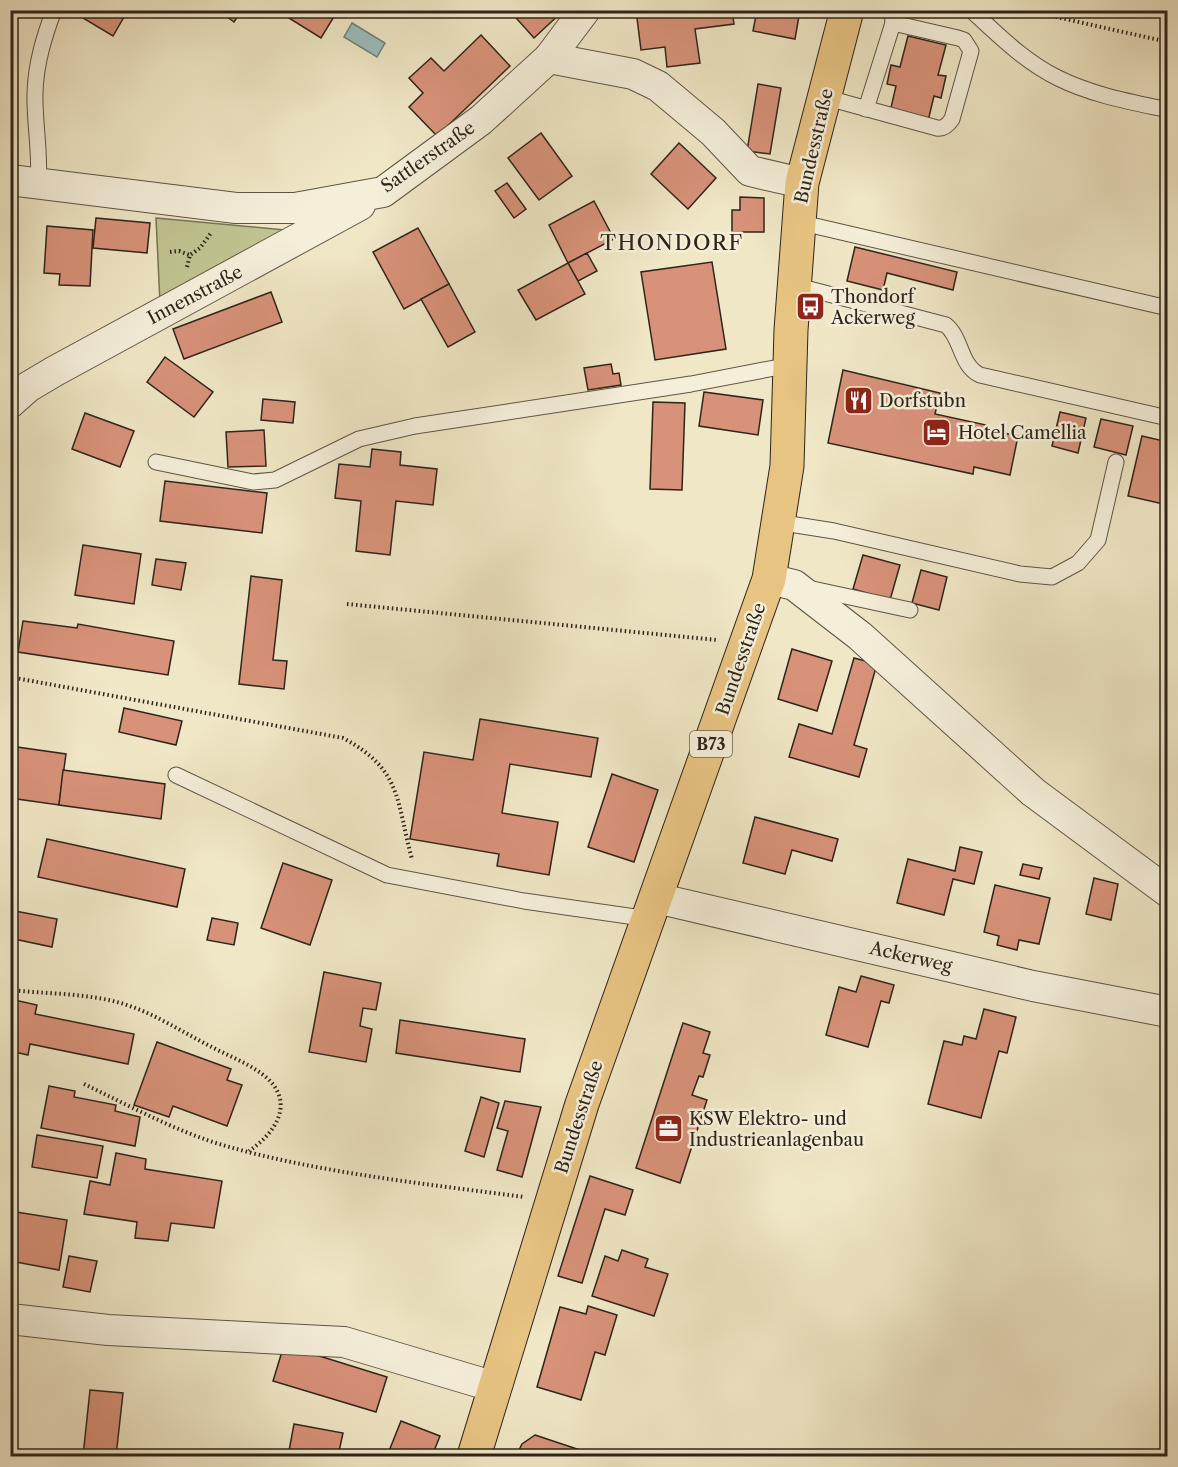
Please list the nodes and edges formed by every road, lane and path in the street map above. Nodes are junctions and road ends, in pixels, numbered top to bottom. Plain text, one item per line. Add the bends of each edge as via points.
1 (54, 10) edge
2 (585, 10) edge
3 (847, 10) edge
4 (971, 10) edge
5 (1025, 10) edge
6 (893, 17) edge
7 (1167, 42) edge
8 (549, 58) junction
9 (824, 97) junction
10 (866, 109) junction
11 (1167, 111) edge
12 (24, 182) edge
13 (802, 183) junction
14 (383, 192) junction
15 (217, 206) junction
16 (798, 222) junction
17 (170, 252) dead end
18 (190, 255) junction
19 (794, 285) junction
20 (189, 298) junction
21 (1167, 308) edge
22 (790, 365) junction
23 (10, 403) edge
24 (1167, 418) edge
25 (156, 462) dead end
26 (1116, 462) dead end
27 (777, 522) junction
28 (782, 582) junction
29 (347, 604) dead end
30 (910, 610) dead end
31 (746, 643) junction
32 (10, 676) edge
33 (176, 775) dead end
34 (433, 884) junction
35 (1167, 892) edge
36 (652, 908) junction
37 (10, 990) edge
38 (1167, 1012) edge
39 (84, 1084) dead end
40 (248, 1152) junction
41 (552, 1201) junction
42 (10, 1319) edge
43 (495, 1387) junction
44 (474, 1456) edge

1 - 12 lane via 39,53 35,92 40,164
2 - 8 street, Sattlerstraße
3 - 9 main road, Bundesstraße / B73
4 - 11 lane via 1002,39 1056,77 1091,91
5 - 7 path
6 - 10 lane
6 - 10 lane via 958,38 971,51 952,119 942,129
8 - 13 street via 633,74 658,86 713,132 750,171
8 - 14 street, Sattlerstraße via 481,120
9 - 10 lane
9 - 13 main road, Bundesstraße / B73
12 - 15 street, Sattlerstraße
13 - 16 main road, Bundesstraße / B73
14 - 15 street, Sattlerstraße via 295,208
14 - 20 street, Innenstraße
15 - 18 path via 214,229
16 - 19 main road, Bundesstraße / B73
16 - 21 lane
17 - 18 path
18 - 20 path via 186,267
19 - 22 main road, Bundesstraße / B73
19 - 24 lane via 946,325 969,367 980,375
20 - 23 street, Innenstraße via 55,371
22 - 25 lane via 415,426 359,439 275,480 253,482
22 - 27 main road, Bundesstraße / B73 via 788,466
26 - 27 lane via 1098,540 1078,562 1052,577 1020,574 834,531
27 - 28 main road, Bundesstraße / B73
28 - 30 lane
28 - 31 main road, Bundesstraße / B73
28 - 35 street via 860,636 1033,792
29 - 31 path
31 - 36 main road, Bundesstraße / B73
32 - 34 path via 344,738 378,762 389,777 397,792 413,863
33 - 34 lane via 387,875
34 - 36 lane via 524,901
36 - 38 street, Ackerweg
36 - 41 main road, Bundesstraße / B73
37 - 40 path via 123,1004 263,1075 280,1099 281,1111 264,1141
39 - 40 path via 191,1133
40 - 41 path
41 - 43 main road, Bundesstraße / B73
42 - 43 street via 108,1330 344,1342
43 - 44 main road, Bundesstraße / B73

